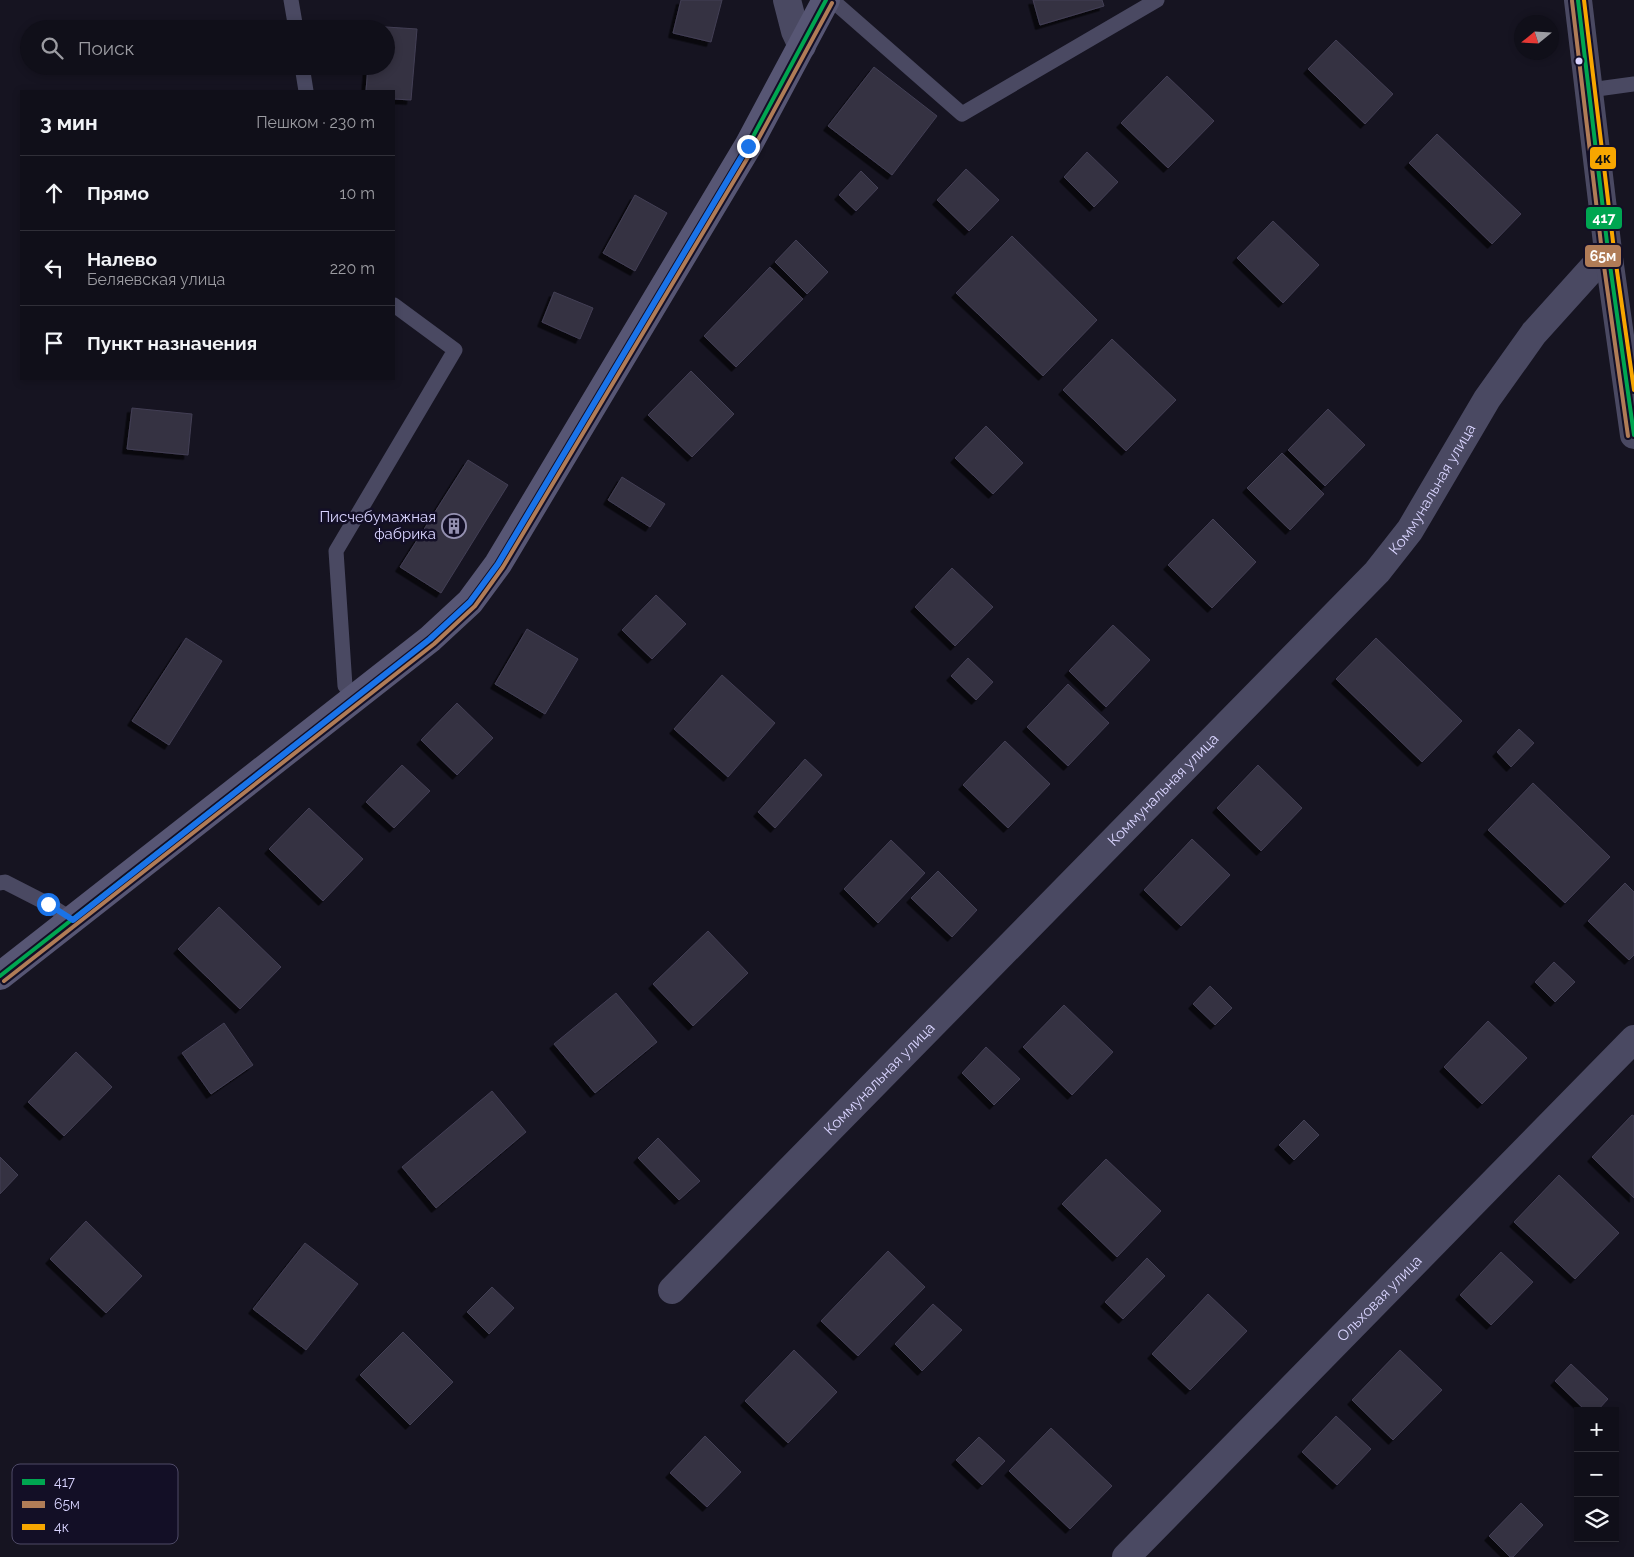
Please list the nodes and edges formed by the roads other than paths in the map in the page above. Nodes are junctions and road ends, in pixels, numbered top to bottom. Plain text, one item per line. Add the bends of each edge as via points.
1 (291, 0) edge
2 (788, 0) edge
3 (826, 0) edge
4 (832, 0) edge
5 (1157, 0) edge
6 (1578, 0) edge
7 (294, 20) edge
8 (802, 46) junction
9 (303, 75) edge
10 (1634, 84) edge
11 (306, 90) edge
12 (1590, 90) junction
13 (1608, 251) junction
14 (395, 306) edge
15 (1634, 435) edge
16 (345, 686) dead end
17 (0, 883) edge
18 (73, 920) junction
19 (0, 976) edge
20 (1634, 1039) edge
21 (672, 1290) dead end
22 (1126, 1557) edge

1 - 7 lane
2 - 8 street
3 - 8 main road
4 - 5 lane via 962,114
6 - 12 street
8 - 18 main road via 743,154 498,564 470,602 430,639
9 - 11 lane
10 - 12 lane
12 - 13 street
13 - 15 street
13 - 21 street, Коммунальная улица via 1534,333 1492,391 1410,530 1377,572
14 - 16 lane via 456,350 336,551
17 - 18 lane via 4,882 48,904
18 - 19 main road
20 - 22 street, Ольховая улица

